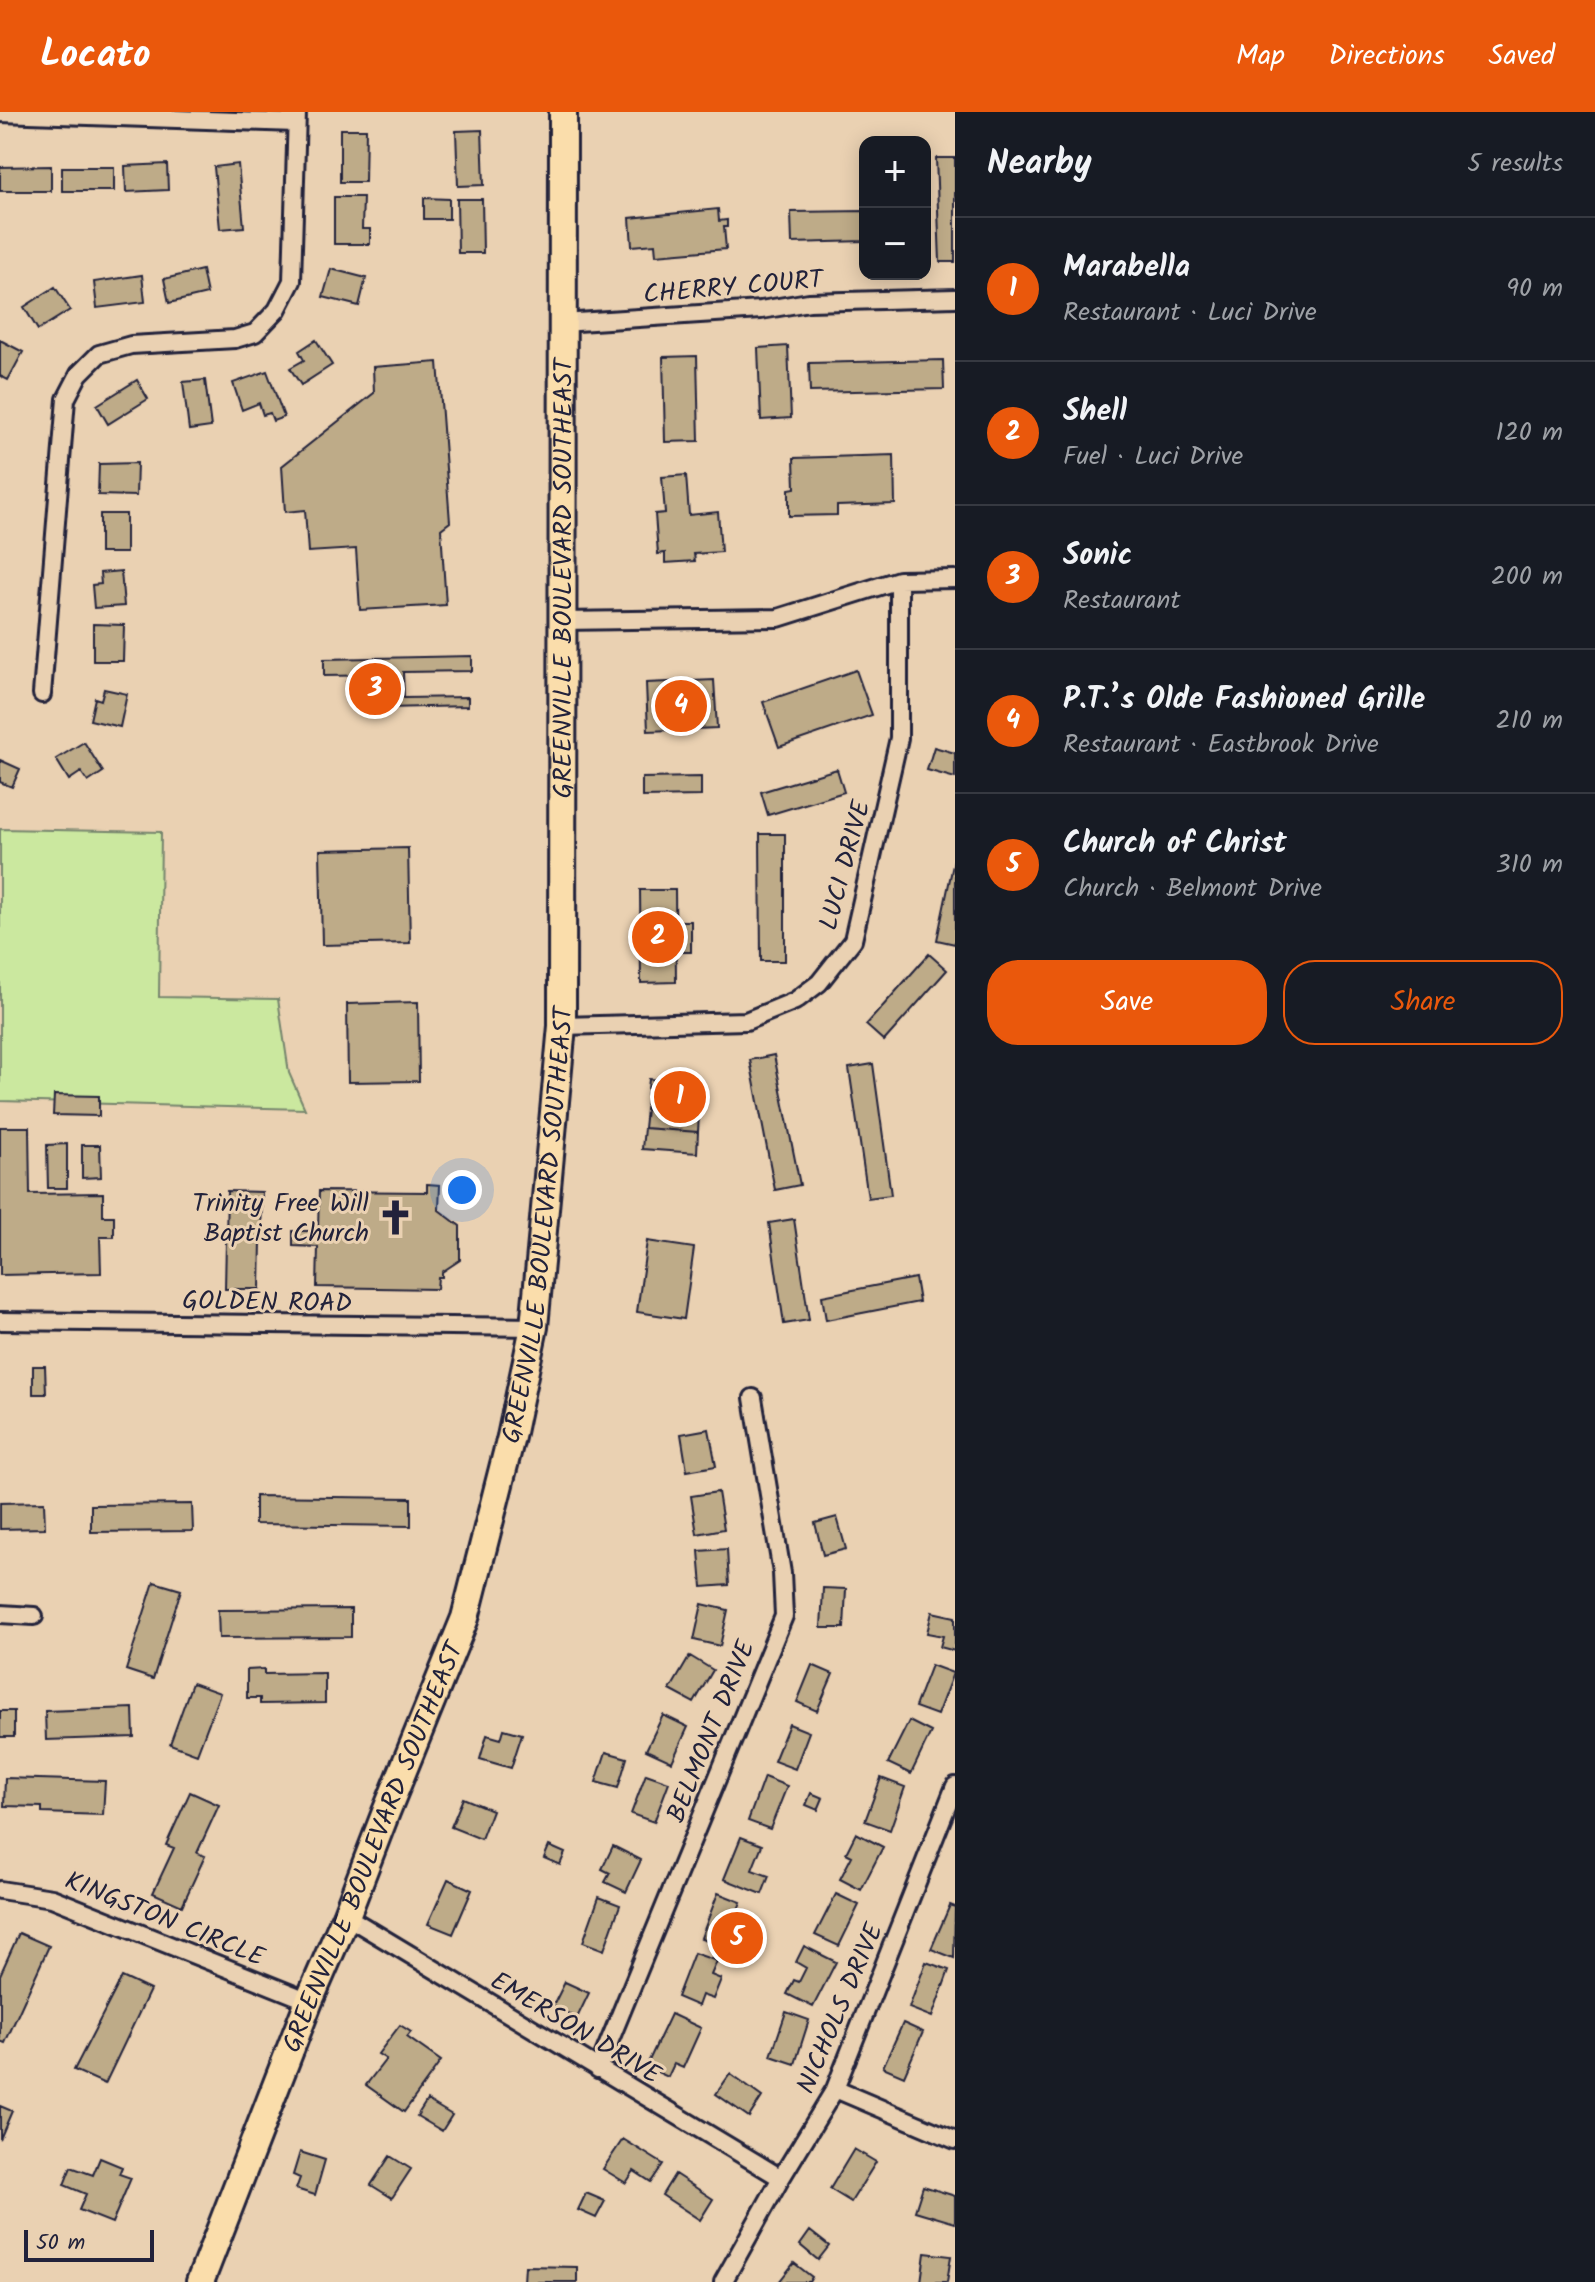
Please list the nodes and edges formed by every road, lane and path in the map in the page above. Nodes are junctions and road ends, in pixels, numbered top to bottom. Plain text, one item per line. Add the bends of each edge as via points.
1 (563, 112) edge
2 (0, 113) edge
3 (77, 113) edge
4 (296, 118) edge
5 (955, 298) edge
6 (562, 323) junction
7 (955, 579) edge
8 (899, 580) junction
9 (562, 621) junction
10 (42, 694) dead end
11 (562, 1026) junction
12 (0, 1321) edge
13 (534, 1327) junction
14 (753, 1398) dead end
15 (0, 1614) edge
16 (34, 1616) dead end
17 (955, 1786) edge
18 (0, 1890) edge
19 (346, 1916) junction
20 (309, 2001) junction
21 (598, 2069) junction
22 (835, 2089) junction
23 (955, 2140) edge
24 (781, 2178) junction
25 (200, 2282) edge
26 (723, 2282) edge

1 - 6 highway, GREENVILLE BOULEVARD SOUTHEAST
2 - 3 street
3 - 4 street
4 - 10 street via 292,281 277,310 255,333 235,339 131,345 99,354 79,374 66,399
5 - 6 street, CHERRY COURT via 809,302
6 - 9 highway, GREENVILLE BOULEVARD SOUTHEAST
7 - 8 street
8 - 9 street via 778,618
8 - 11 street, LUCI DRIVE via 899,738 853,940 840,959 795,1001 746,1021
9 - 11 highway, GREENVILLE BOULEVARD SOUTHEAST
11 - 13 highway, GREENVILLE BOULEVARD SOUTHEAST
12 - 13 street, GOLDEN ROAD
13 - 19 highway, GREENVILLE BOULEVARD SOUTHEAST via 465,1618
14 - 21 street, BELMONT DRIVE via 782,1573 784,1616
15 - 16 street
17 - 22 street, NICHOLS DRIVE
18 - 20 street, KINGSTON CIRCLE via 52,1898
19 - 20 highway, GREENVILLE BOULEVARD SOUTHEAST
19 - 21 street, EMERSON DRIVE
20 - 25 highway, GREENVILLE BOULEVARD SOUTHEAST
21 - 24 street, EMERSON DRIVE
22 - 23 street
22 - 24 street, NICHOLS DRIVE
24 - 26 street, NICHOLS DRIVE

